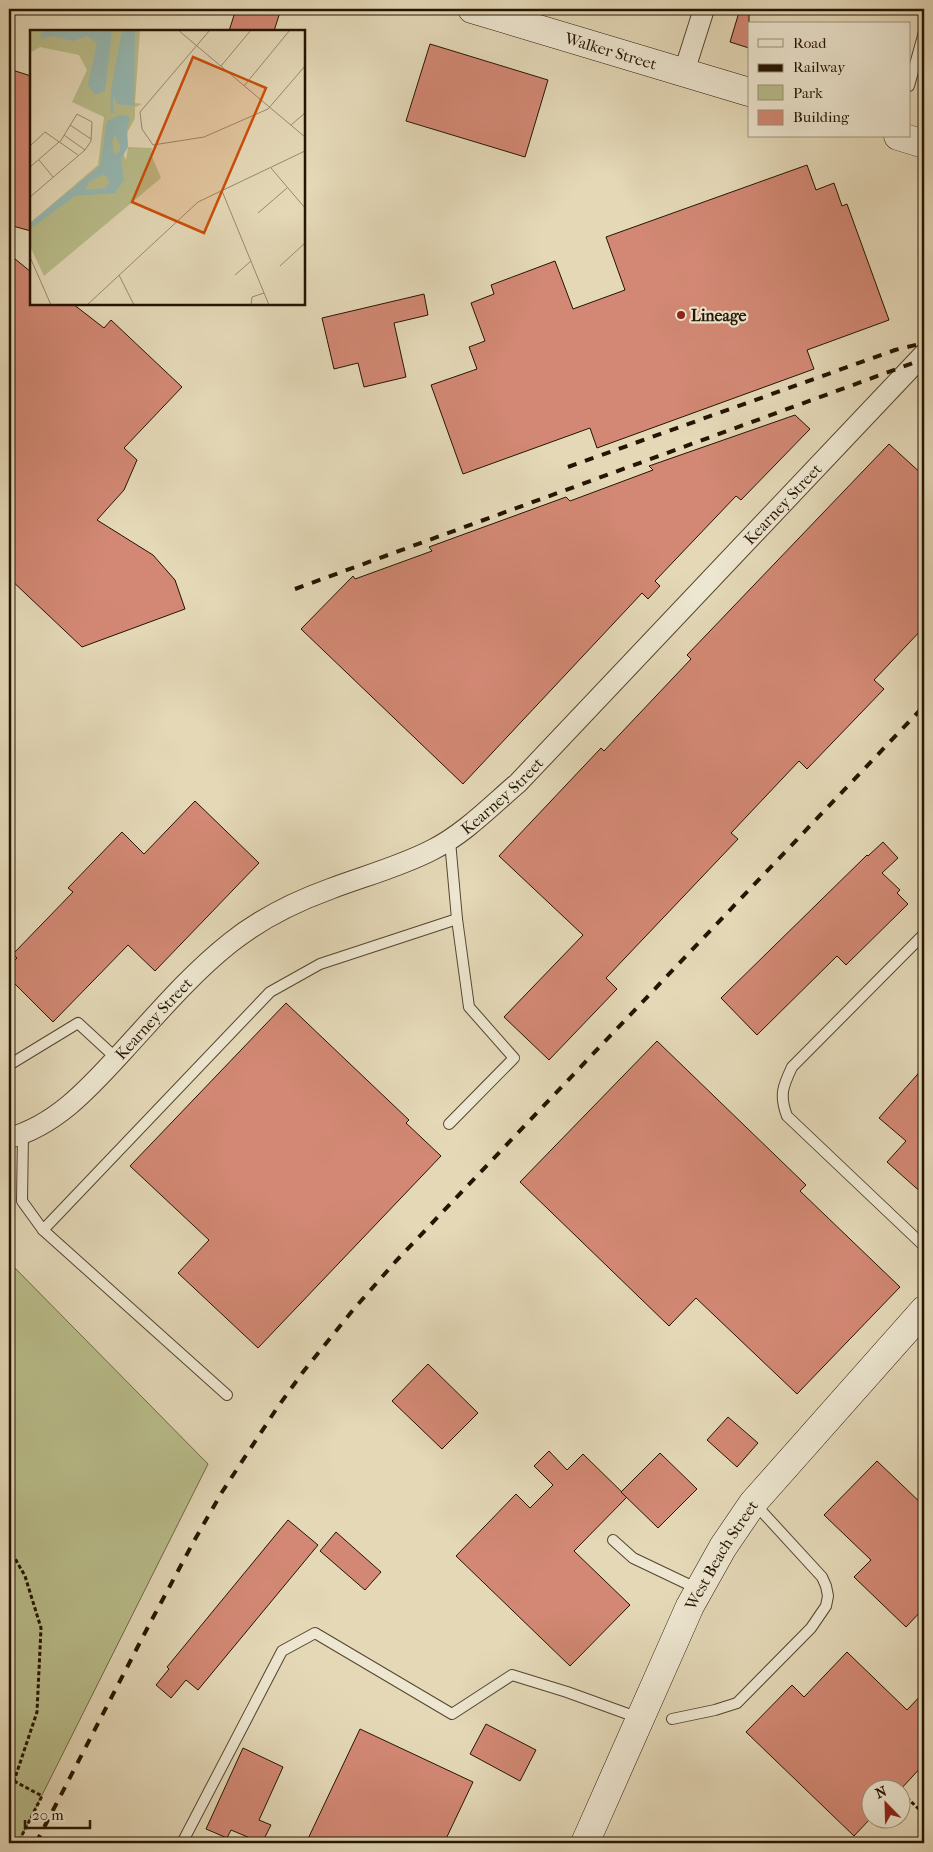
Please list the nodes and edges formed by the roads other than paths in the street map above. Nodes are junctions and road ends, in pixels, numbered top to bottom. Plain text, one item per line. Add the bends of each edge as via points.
1 (704, 9) edge
2 (484, 10) edge
3 (924, 32) edge
4 (684, 72) junction
5 (910, 82) edge
6 (748, 92) edge
7 (904, 138) edge
8 (924, 144) edge
9 (924, 354) edge
10 (450, 841) junction
11 (457, 919) junction
12 (924, 934) edge
13 (116, 1058) junction
14 (9, 1065) edge
15 (449, 1124) dead end
16 (16, 1136) edge
17 (43, 1230) junction
18 (924, 1246) edge
19 (923, 1313) edge
20 (227, 1395) dead end
21 (753, 1503) junction
22 (613, 1540) dead end
23 (699, 1590) junction
24 (640, 1718) junction
25 (672, 1718) dead end
26 (182, 1843) edge
27 (585, 1843) edge

1 - 4 street
2 - 4 main road, Walker Street
3 - 5 lane
4 - 6 main road, Walker Street
7 - 8 main road
9 - 10 street, Kearney Street via 518,783
10 - 11 lane
10 - 13 street, Kearney Street via 411,860 309,897 254,925 204,966
11 - 15 lane via 469,1008 514,1058
11 - 17 lane via 320,964 270,992
12 - 18 lane via 792,1067 783,1085 783,1104 787,1116
13 - 14 lane via 78,1023
13 - 16 street, Kearney Street via 59,1114
16 - 17 lane via 22,1201
17 - 20 lane
19 - 21 main road, West Beach Street
21 - 23 main road, West Beach Street
21 - 25 lane via 822,1578 828,1596 826,1606 811,1628 737,1703
22 - 23 lane via 633,1558
23 - 24 main road, West Beach Street
24 - 26 lane via 512,1675 452,1714 315,1633 282,1652
24 - 27 main road, West Beach Street

